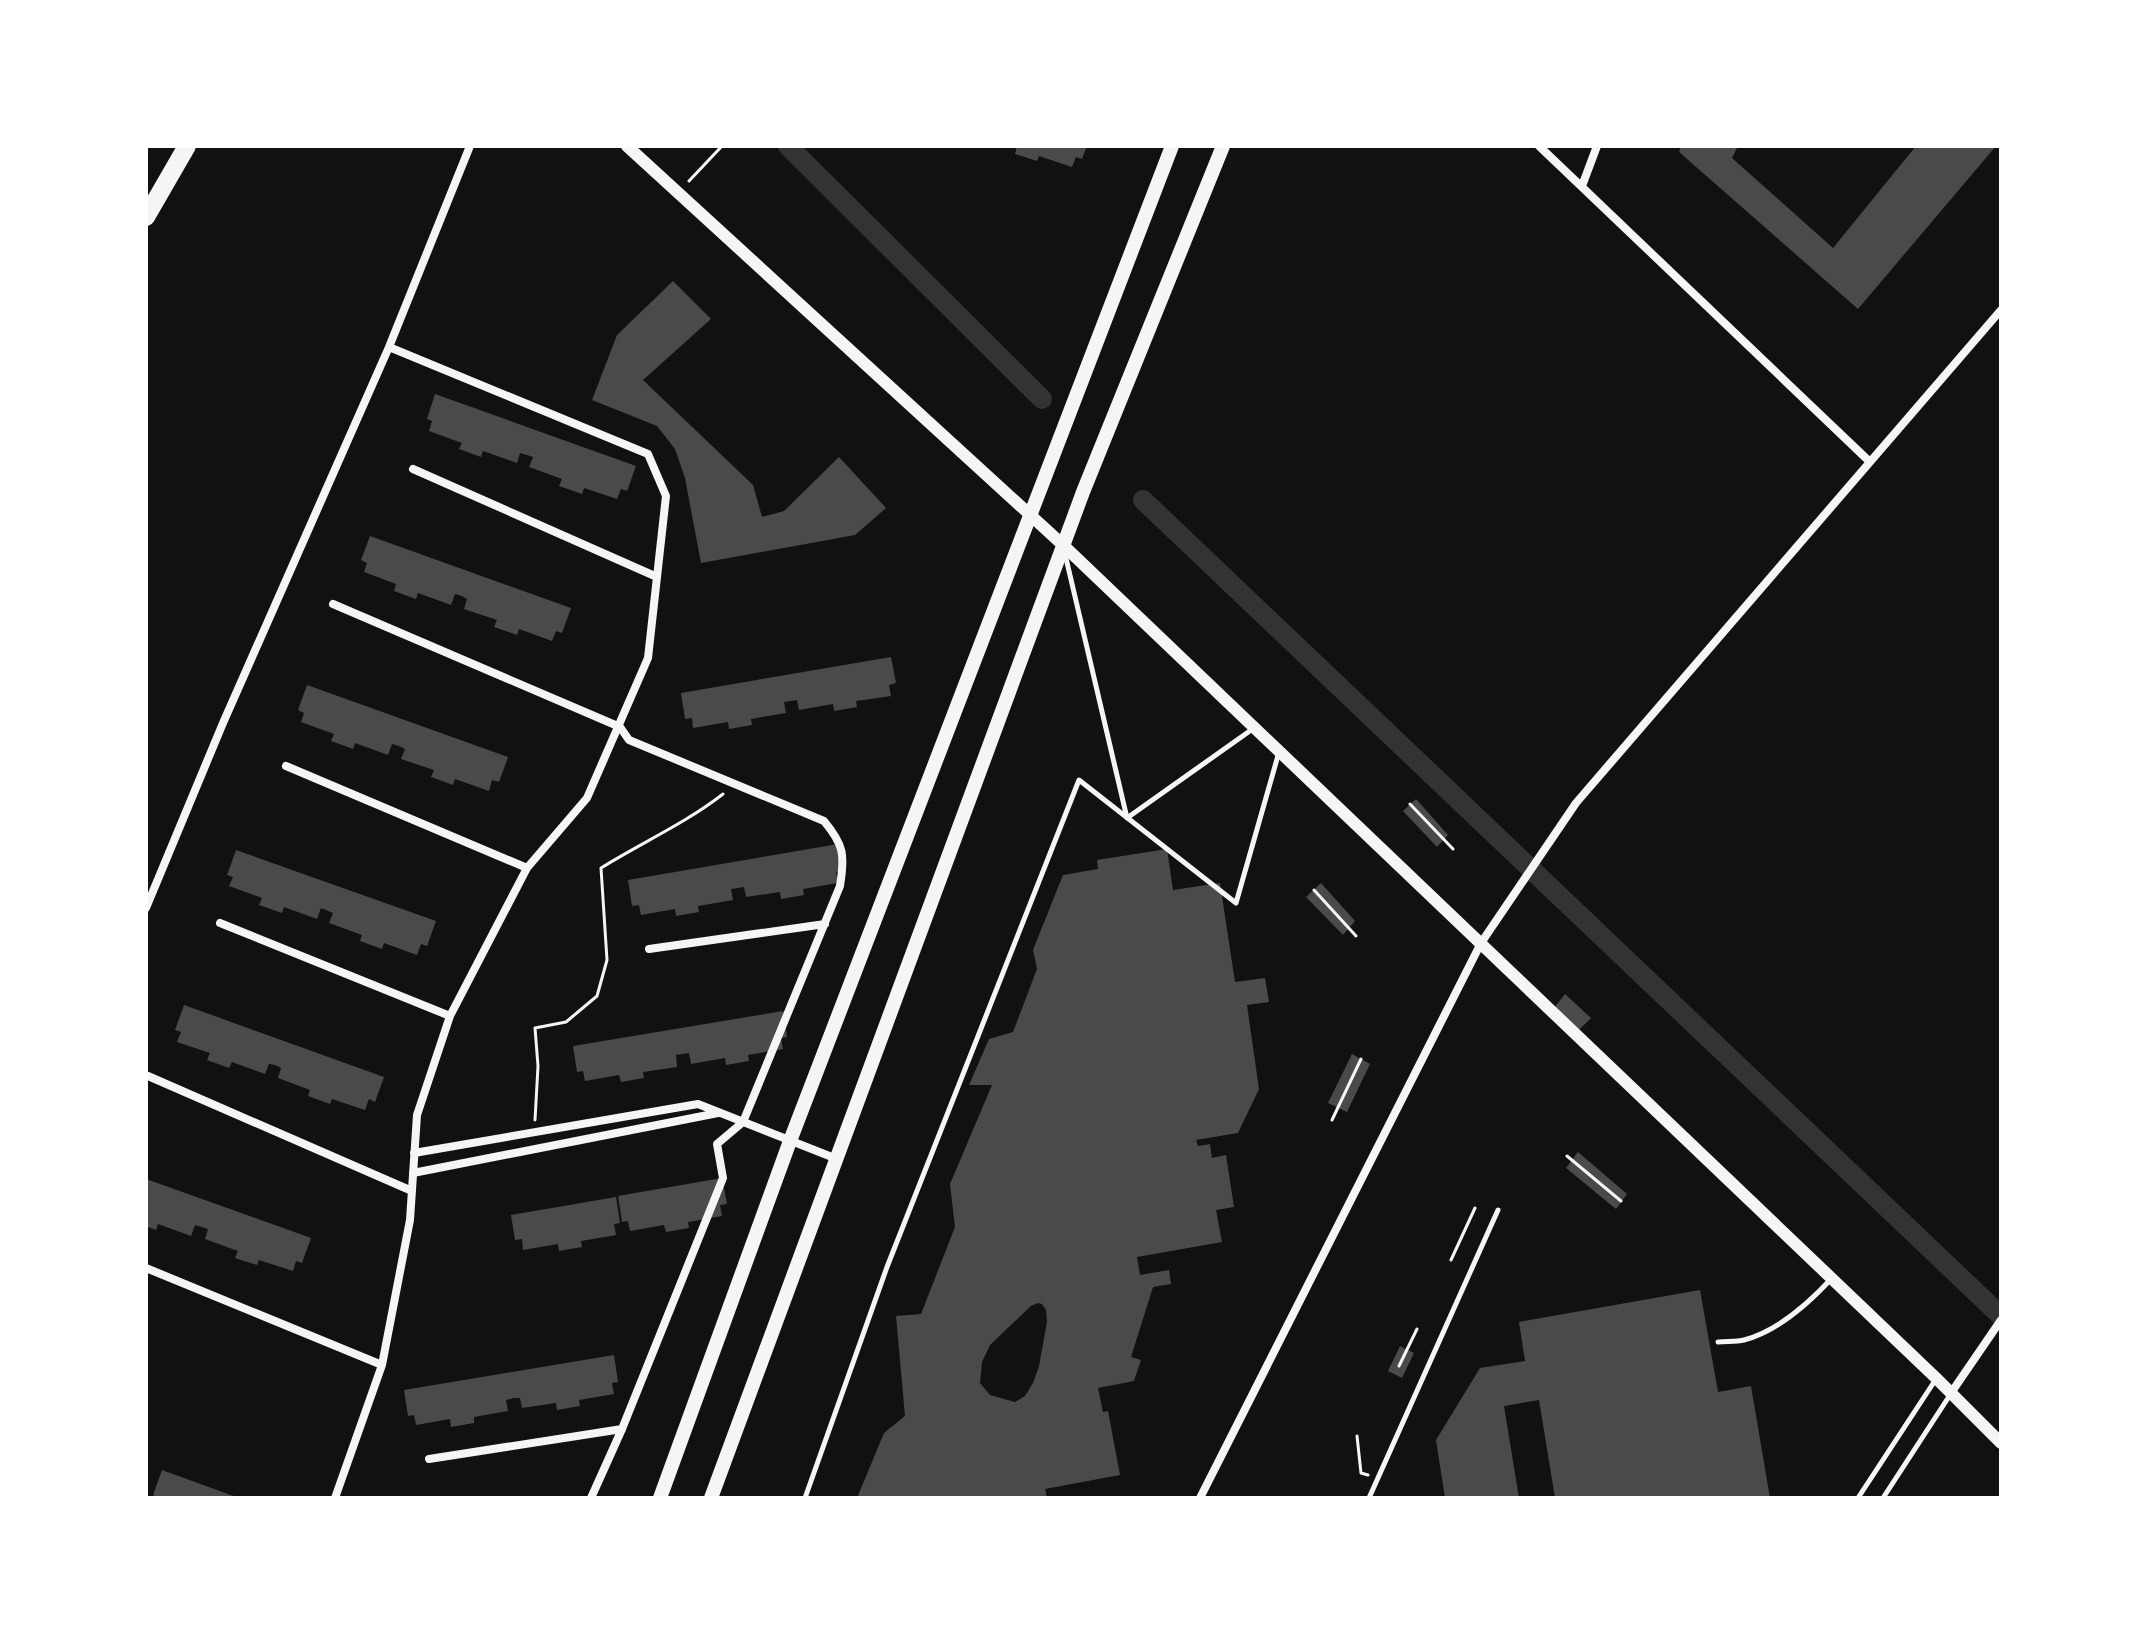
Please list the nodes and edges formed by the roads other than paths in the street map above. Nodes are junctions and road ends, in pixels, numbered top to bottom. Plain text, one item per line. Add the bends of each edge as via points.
1 (187, 146) edge
2 (470, 146) edge
3 (627, 146) edge
4 (1172, 146) edge
5 (1223, 146) edge
6 (1539, 146) edge
7 (1597, 146) edge
8 (1582, 186) junction
9 (146, 217) edge
10 (2001, 310) edge
11 (389, 347) junction
12 (1870, 462) junction
13 (413, 469) dead end
14 (1031, 516) junction
15 (1063, 545) junction
16 (657, 577) junction
17 (333, 604) dead end
18 (620, 727) junction
19 (1255, 728) junction
20 (1279, 751) junction
21 (286, 766) dead end
22 (527, 868) junction
23 (146, 908) edge
24 (220, 923) dead end
25 (825, 924) junction
26 (1481, 943) junction
27 (649, 949) dead end
28 (450, 1016) junction
29 (148, 1076) dead end
30 (718, 1113) junction
31 (743, 1122) junction
32 (790, 1141) junction
33 (414, 1153) junction
34 (837, 1159) junction
35 (413, 1173) junction
36 (412, 1191) junction
37 (1498, 1210) dead end
38 (146, 1268) edge
39 (1832, 1278) junction
40 (2001, 1320) edge
41 (1718, 1342) dead end
42 (382, 1365) junction
43 (1936, 1378) junction
44 (1951, 1393) junction
45 (622, 1429) junction
46 (2001, 1443) edge
47 (429, 1459) dead end
48 (335, 1498) edge
49 (591, 1498) edge
50 (660, 1498) edge
51 (711, 1498) edge
52 (805, 1498) edge
53 (1200, 1498) edge
54 (1369, 1498) edge
55 (1858, 1498) edge
56 (1883, 1498) edge

1 - 9 highway
2 - 11 street
3 - 14 street
4 - 14 main road
5 - 15 main road
6 - 8 street
7 - 8 street
8 - 12 street
10 - 12 street
11 - 16 street via 648,454 666,496
11 - 23 street
12 - 26 street via 1576,803
13 - 16 street
14 - 15 street
14 - 32 main road
15 - 19 street
15 - 19 lane via 1127,818
15 - 34 main road
16 - 18 street via 648,658
17 - 18 street
18 - 22 street via 587,798
18 - 25 street via 629,740 824,821 840,839 844,861
19 - 20 street
20 - 26 street
20 - 52 lane via 1236,903 1079,780 887,1267
21 - 22 street
22 - 28 street
24 - 28 street
25 - 27 street
25 - 31 street
26 - 39 street
26 - 53 street
28 - 33 street via 417,1115
29 - 36 street
30 - 31 street
30 - 33 street via 698,1104
30 - 35 street
31 - 32 street
31 - 45 street via 717,1144 723,1178
32 - 34 street
32 - 50 main road
33 - 35 street
34 - 51 main road
35 - 36 street
36 - 42 street
37 - 54 lane
38 - 42 street
39 - 41 lane via 1773,1327 1744,1340
39 - 43 street
40 - 44 street
42 - 48 street
43 - 44 street
43 - 55 lane
44 - 46 street
44 - 56 lane
45 - 47 street
45 - 49 street

